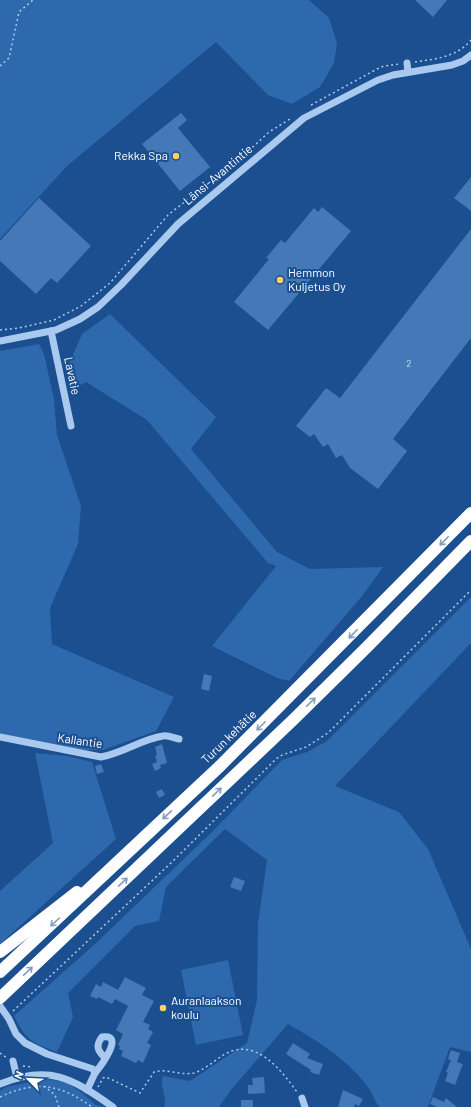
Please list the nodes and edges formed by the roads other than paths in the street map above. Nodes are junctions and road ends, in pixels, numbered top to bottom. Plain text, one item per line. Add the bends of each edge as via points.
1 (471, 55) edge
2 (407, 63) road end
3 (408, 72) junction
4 (51, 331) junction
5 (0, 341) edge
6 (71, 426) dead end
7 (471, 513) edge
8 (471, 542) edge
9 (0, 737) edge
10 (179, 739) dead end
11 (124, 855) junction
12 (0, 952) edge
13 (0, 972) edge
14 (0, 998) edge
15 (0, 1006) edge
16 (105, 1058) dead end
17 (13, 1061) dead end
18 (95, 1073) junction
19 (17, 1078) junction
20 (0, 1084) edge
21 (87, 1090) junction
22 (302, 1098) road end
23 (113, 1107) edge
24 (305, 1107) edge

1 - 3 street, Länsi-Avantintie via 463,62 452,65
2 - 3 street
3 - 4 street, Länsi-Avantintie via 378,80 296,125 178,224 107,300 80,319
4 - 5 street, Länsi-Avantintie
4 - 6 street, Lavatie
7 -> 11 highway, Turun kehätie via 226,760
14 -> 8 highway via 288,724
9 - 10 street, Kallantie via 101,757 115,755 164,736
11 - 12 highway
11 -> 13 highway, Turun kehätie
15 - 18 street via 10,1019 16,1034 25,1043 47,1054 87,1065
16 - 18 street
17 - 19 street
18 - 21 street
19 - 20 street
19 - 21 street via 43,1074 57,1075
21 - 23 street
22 - 24 street

